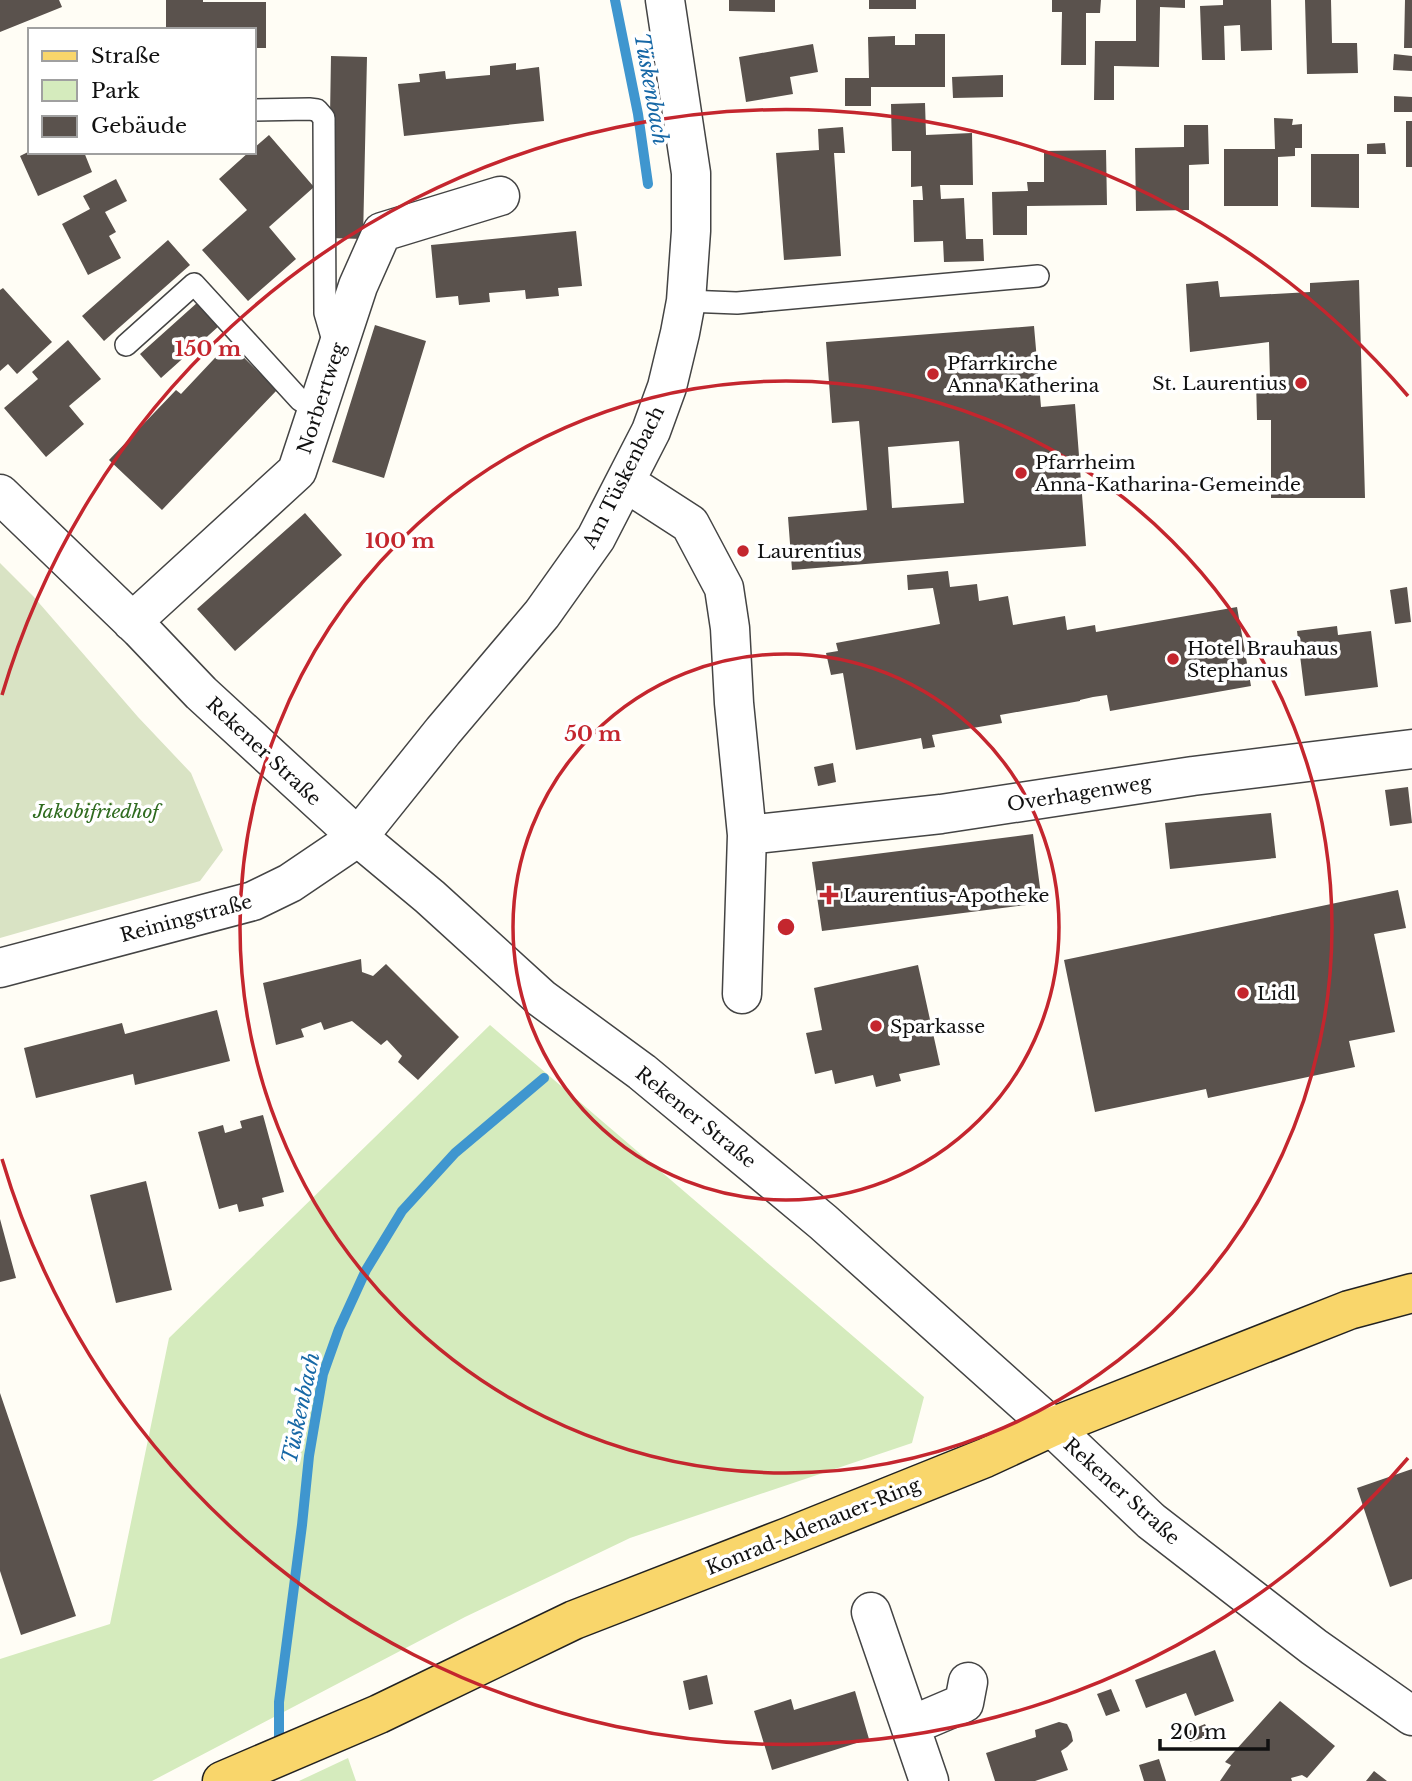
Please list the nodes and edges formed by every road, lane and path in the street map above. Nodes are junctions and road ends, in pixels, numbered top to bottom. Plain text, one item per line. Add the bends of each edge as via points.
1 (665, 0) edge
2 (256, 110) edge
3 (500, 197) dead end
4 (1038, 276) dead end
5 (686, 301) junction
6 (127, 345) dead end
7 (336, 353) junction
8 (317, 411) junction
9 (625, 482) junction
10 (0, 494) edge
11 (132, 622) junction
12 (1412, 750) edge
13 (747, 835) junction
14 (358, 837) junction
15 (0, 968) edge
16 (742, 994) dead end
17 (1412, 1293) edge
18 (1052, 1427) junction
19 (871, 1612) dead end
20 (968, 1682) dead end
21 (1412, 1716) edge
22 (910, 1726) junction
23 (222, 1781) edge
24 (929, 1781) edge

1 - 5 street, Am Tüskenbach via 691,173
2 - 7 lane via 309,109 324,118 325,313
3 - 7 street, Norbertweg via 382,232
4 - 5 lane via 737,303
5 - 9 street, Am Tüskenbach via 667,387
6 - 8 lane via 194,284 300,400
7 - 8 street, Norbertweg
8 - 11 street, Norbertweg via 297,471
9 - 13 street via 690,524 724,587
9 - 14 street, Am Tüskenbach via 596,538 542,614
10 - 11 street, Rekener Straße
11 - 14 street, Rekener Straße via 201,693
12 - 13 street, Overhagenweg via 1193,776 941,814
13 - 16 street
14 - 15 street, Reiningstraße via 290,883 253,901
14 - 18 street, Rekener Straße via 541,998 642,1072 854,1248
17 - 18 main road, Konrad-Adenauer-Ring via 1349,1310
18 - 21 street, Rekener Straße via 1151,1521
18 - 23 main road, Konrad-Adenauer-Ring via 948,1473 574,1620 379,1714
19 - 22 street
20 - 22 street via 964,1703
22 - 24 street

